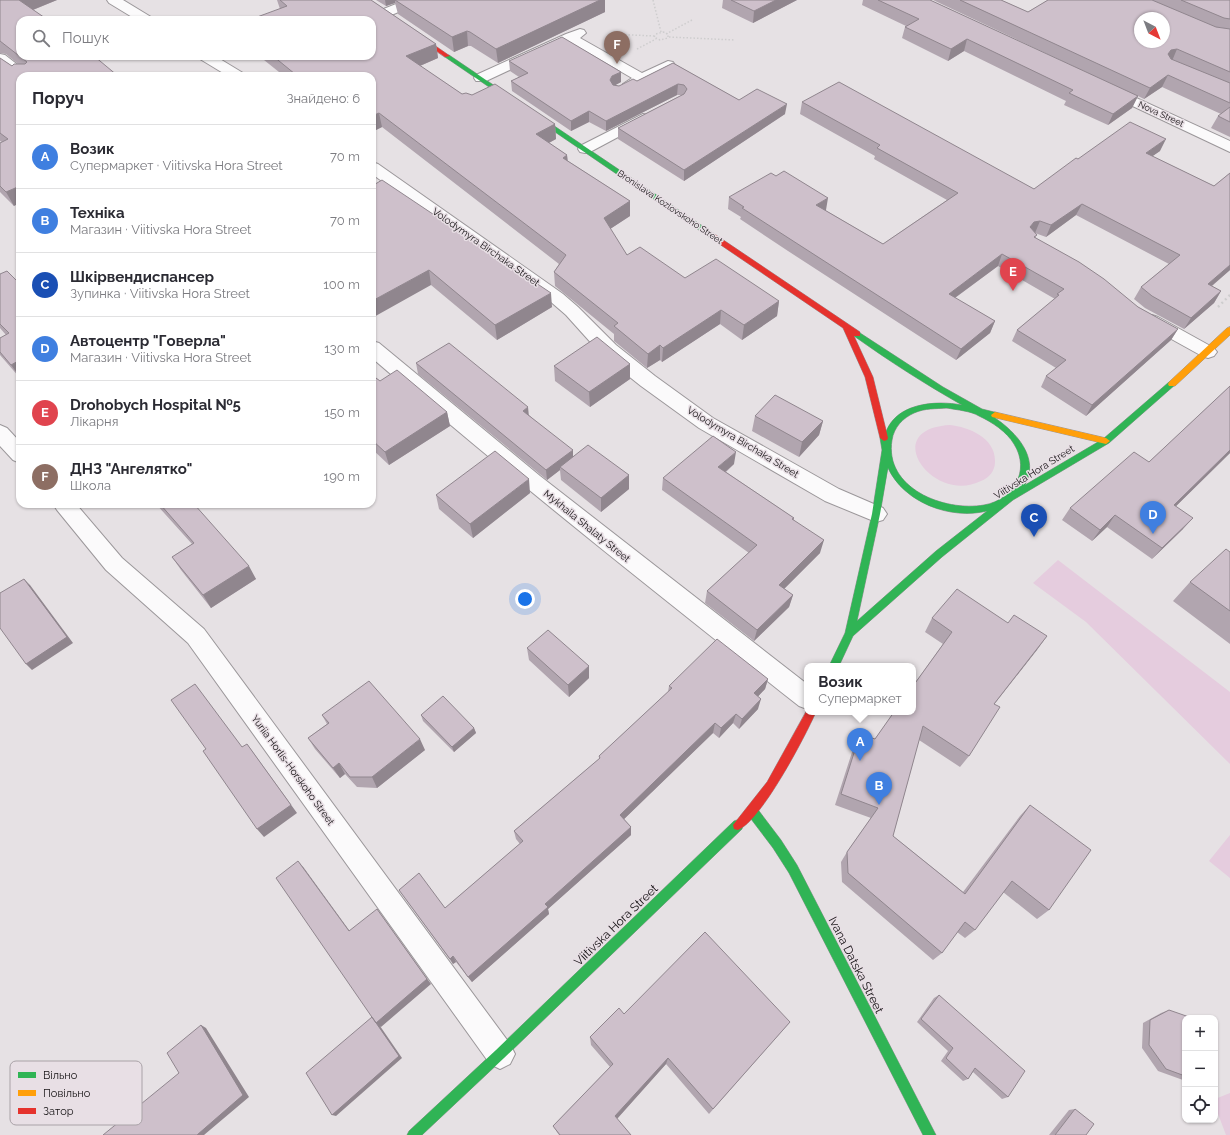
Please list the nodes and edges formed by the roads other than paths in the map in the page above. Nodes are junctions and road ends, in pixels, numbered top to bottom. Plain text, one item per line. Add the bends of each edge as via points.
1 (114, 0) edge
2 (365, 0) edge
3 (416, 0) edge
4 (385, 13) junction
5 (140, 16) edge
6 (0, 58) edge
7 (212, 60) edge
8 (668, 65) edge
9 (19, 72) edge
10 (231, 72) edge
11 (481, 78) junction
12 (641, 78) junction
13 (1095, 83) edge
14 (618, 90) edge
15 (652, 114) edge
16 (1230, 147) edge
17 (585, 149) junction
18 (376, 170) edge
19 (1138, 313) edge
20 (847, 328) junction
21 (1230, 330) edge
22 (376, 351) edge
23 (1208, 352) junction
24 (978, 411) junction
25 (0, 433) edge
26 (1106, 441) junction
27 (886, 446) junction
28 (16, 451) edge
29 (1010, 498) junction
30 (67, 508) edge
31 (876, 514) junction
32 (850, 633) junction
33 (835, 663) edge
34 (804, 696) edge
35 (809, 715) edge
36 (752, 811) junction
37 (500, 1054) junction
38 (413, 1135) edge
39 (930, 1135) edge

1 - 5 street
2 - 4 street, Bronislava Kozlovskoho Street
3 - 4 lane
4 - 11 street, Bronislava Kozlovskoho Street
6 - 9 street
7 - 10 street
8 - 12 lane
11 - 12 lane via 575,35
11 - 17 street, Bronislava Kozlovskoho Street
12 - 14 lane
13 - 16 street, Nova Street
15 - 17 lane
17 - 20 street, Bronislava Kozlovskoho Street
18 - 31 street, Volodymyra Birchaka Street via 557,298 609,350 648,382 706,423 832,495
19 - 23 lane
20 - 24 street, Bronislava Kozlovskoho Street
20 - 27 street via 870,382
21 - 23 street, Viitivska Hora Street
22 - 34 street, Mykhaila Shalaty Street via 600,536
23 - 26 street, Viitivska Hora Street
24 - 26 street
24 - 27 street via 947,405 928,406 911,411 897,420 888,433
24 - 29 street via 1004,427 1016,440 1024,456 1025,472 1021,486
25 - 28 street
26 - 29 street, Viitivska Hora Street
27 - 29 street via 888,461 895,475 921,498 939,506 978,510 995,506
27 - 31 street, Viitivska Hora Street
29 - 32 street, Viitivska Hora Street via 939,554
30 - 37 street, Yuriia Horlis-Horskoho Street via 114,564 196,636
31 - 32 street, Viitivska Hora Street
32 - 33 street, Viitivska Hora Street
35 - 36 street, Viitivska Hora Street via 774,782
36 - 37 street, Viitivska Hora Street
36 - 39 street, Ivana Datska Street via 793,869
37 - 38 street, Viitivska Hora Street

